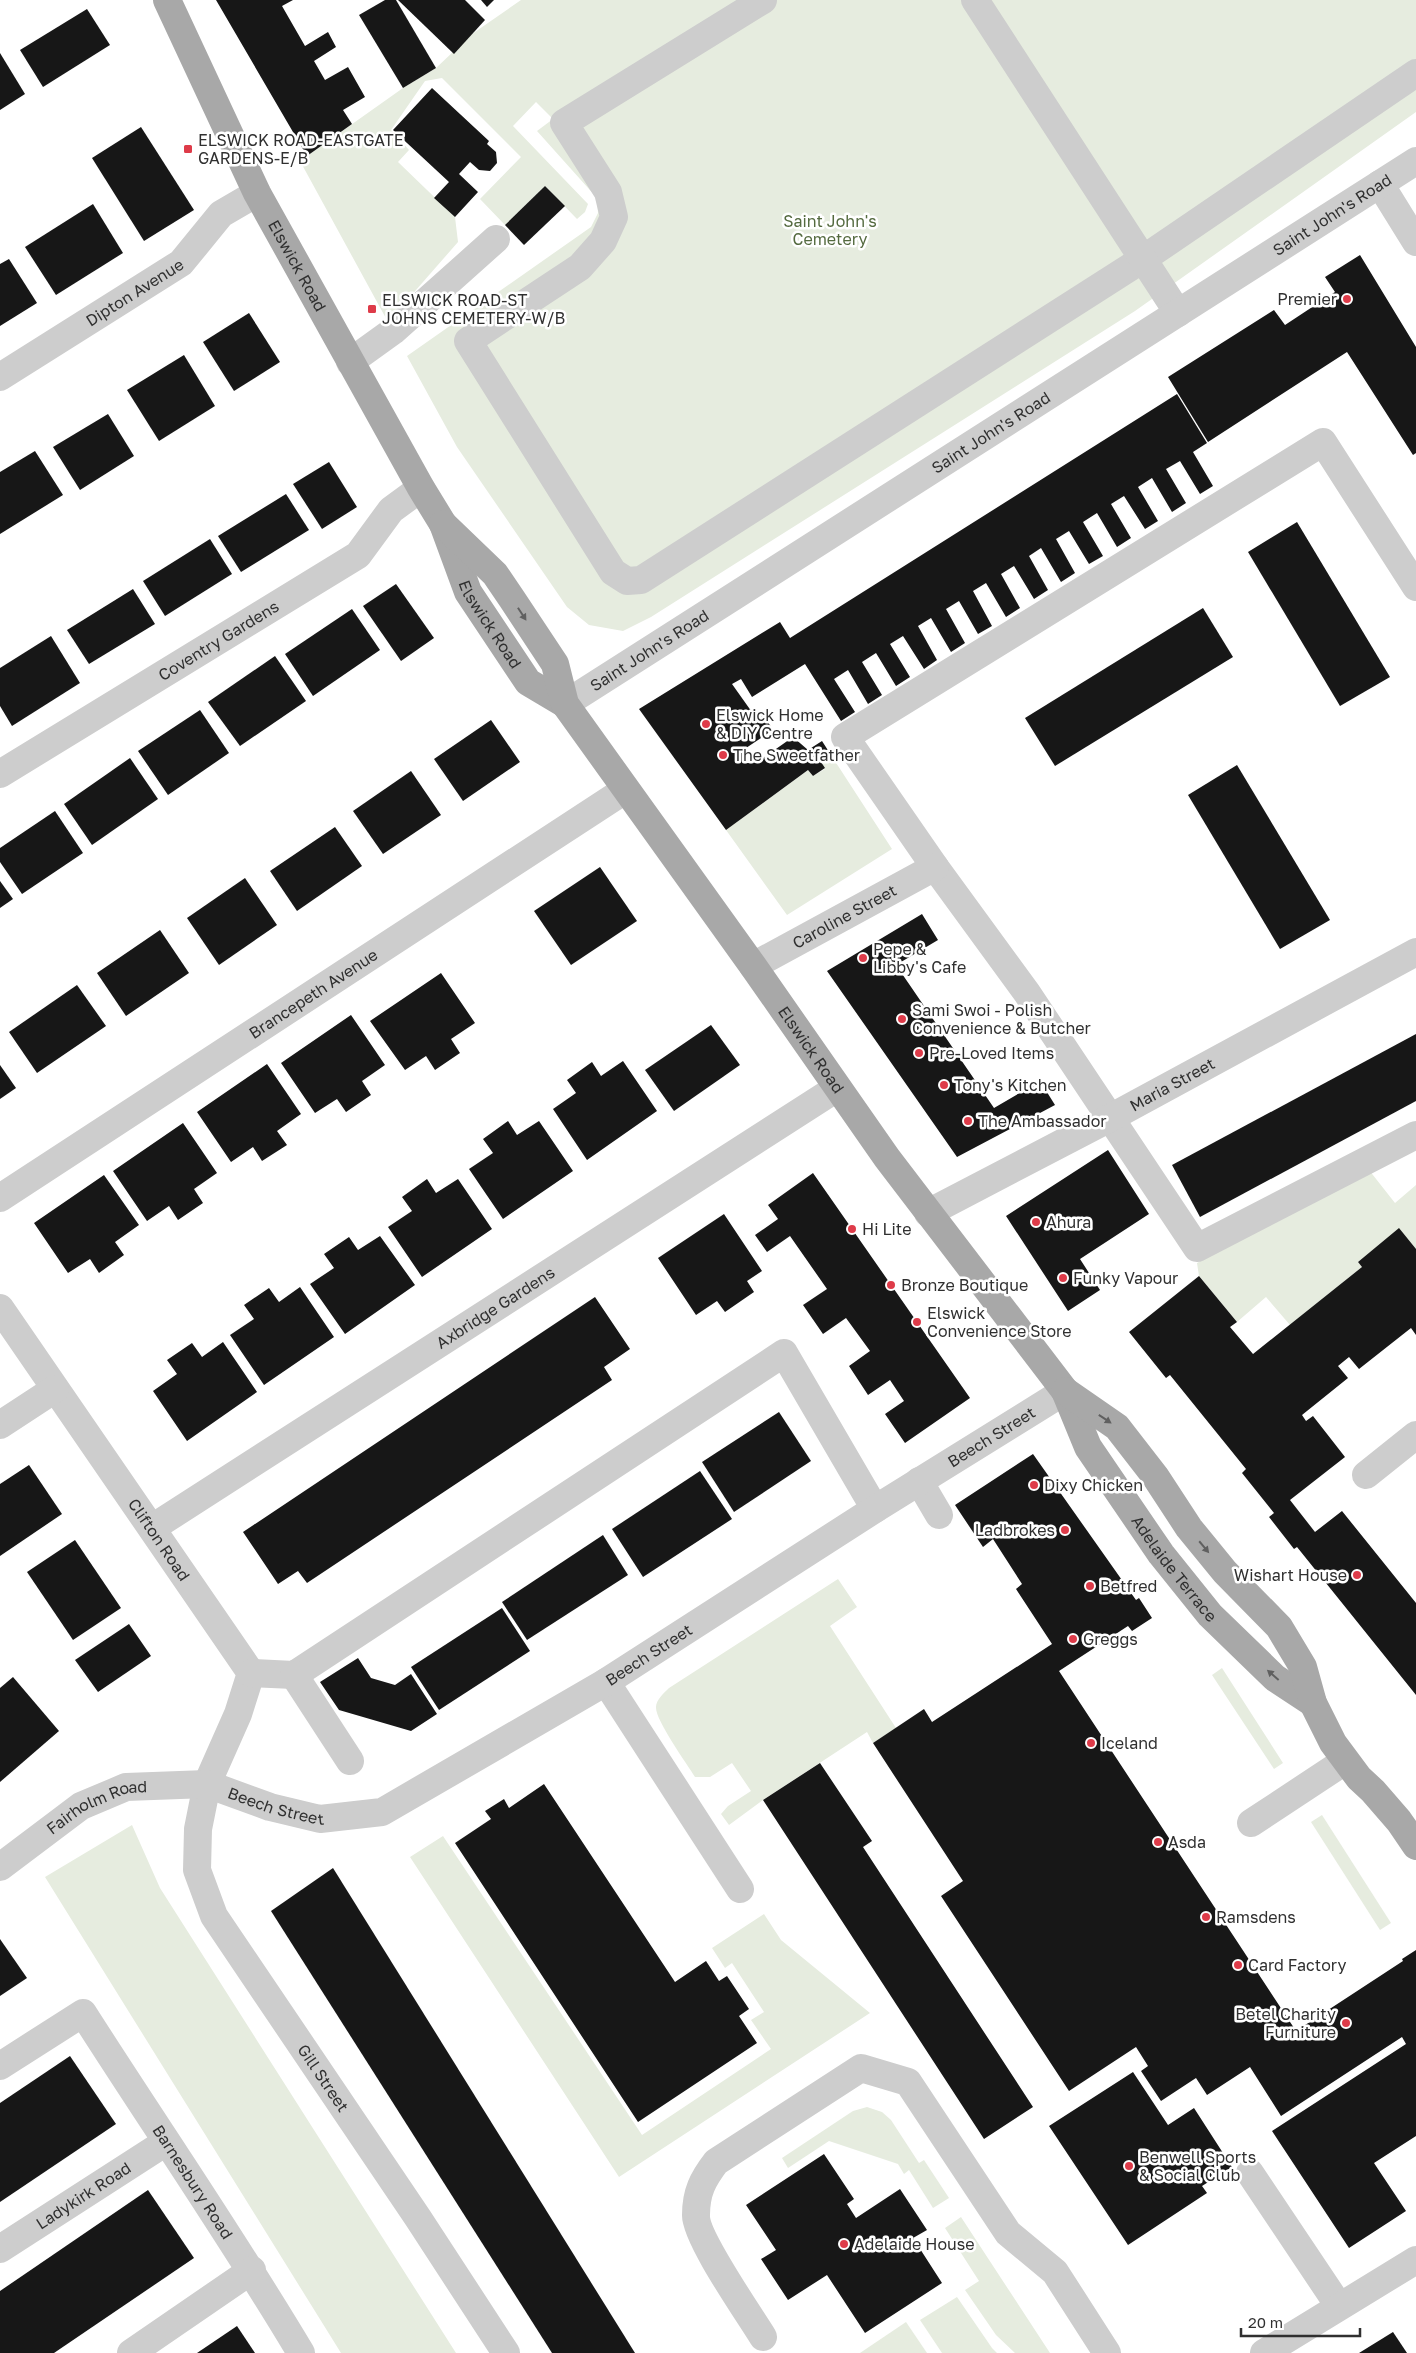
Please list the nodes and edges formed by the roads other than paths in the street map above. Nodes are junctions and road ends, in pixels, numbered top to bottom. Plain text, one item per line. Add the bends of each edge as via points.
1 (167, 0) edge
2 (762, 0) edge
3 (975, 0) edge
4 (1416, 73) edge
5 (1416, 161) edge
6 (1380, 184) junction
7 (257, 193) junction
8 (496, 239) dead end
9 (1416, 242) edge
10 (1143, 260) junction
11 (1178, 313) junction
12 (350, 362) junction
13 (0, 377) edge
14 (421, 488) junction
15 (1415, 582) edge
16 (565, 704) junction
17 (0, 774) edge
18 (625, 790) junction
19 (935, 867) junction
20 (1416, 952) edge
21 (753, 966) junction
22 (837, 1088) junction
23 (1110, 1118) junction
24 (1416, 1135) edge
25 (0, 1198) edge
26 (928, 1213) junction
27 (0, 1308) edge
28 (56, 1389) junction
29 (1065, 1391) junction
30 (0, 1425) edge
31 (1412, 1447) edge
32 (1366, 1475) dead end
33 (919, 1481) junction
34 (875, 1509) junction
35 (939, 1515) dead end
36 (152, 1528) junction
37 (251, 1673) junction
38 (294, 1675) junction
39 (606, 1682) junction
40 (1313, 1703) junction
41 (350, 1761) dead end
42 (1345, 1761) junction
43 (208, 1784) junction
44 (1251, 1823) dead end
45 (1416, 1846) edge
46 (0, 1867) edge
47 (740, 1890) dead end
48 (0, 2066) edge
49 (166, 2142) junction
50 (1250, 2173) dead end
51 (0, 2249) edge
52 (1416, 2260) edge
53 (252, 2270) junction
54 (1339, 2306) junction
55 (763, 2337) dead end
56 (131, 2353) edge
57 (301, 2353) edge
58 (506, 2353) edge
59 (1107, 2353) edge
60 (1264, 2353) edge

1 - 7 main road, Elswick Road
2 - 10 street via 564,123 608,192 614,217 603,241 580,267 468,341 613,572 627,581 641,580
3 - 10 street
4 - 10 street
5 - 6 street, Saint John's Road
6 - 9 street
6 - 11 street, Saint John's Road
7 - 12 main road, Elswick Road
7 - 13 street, Dipton Avenue via 221,214 181,263
8 - 12 street via 393,331
10 - 11 street
11 - 16 street, Saint John's Road
12 - 14 main road, Elswick Road
14 - 16 main road, Elswick Road via 443,524 495,574 512,599 555,664
14 - 17 street, Coventry Gardens via 391,510 358,555
15 - 19 street via 1323,442 845,738
16 - 18 main road, Elswick Road
18 - 21 main road, Elswick Road
18 - 25 street, Brancepeth Avenue
19 - 21 street, Caroline Street
19 - 23 street via 1027,993
20 - 23 street, Maria Street
21 - 22 main road, Elswick Road
22 - 26 main road, Elswick Road
22 - 36 street, Axbridge Gardens
23 - 24 street via 1198,1248
23 - 26 street, Maria Street
26 - 29 main road, Elswick Road
27 - 28 street, Clifton Road
28 - 30 street
28 - 36 street, Clifton Road
29 - 33 street, Beech Street
40 -> 29 main road, Adelaide Terrace via 1275,1678 1210,1615 1161,1554 1088,1447
29 -> 40 main road via 1116,1427 1155,1476 1189,1528 1225,1572 1279,1627 1303,1667
31 - 32 street
33 - 34 street, Beech Street
33 - 35 street
34 - 38 street via 784,1353
34 - 39 street, Beech Street
36 - 37 street, Clifton Road
37 - 38 street
37 - 43 street via 238,1714
38 - 41 street
39 - 43 street, Beech Street via 382,1812 320,1819 270,1807
39 - 47 street
40 - 42 main road
42 - 44 street
42 - 45 main road
43 - 46 street, Fairholm Road via 126,1787 81,1806
43 - 58 street, Gill Street via 198,1829 197,1870 214,1916
48 - 49 street, Barnesbury Road via 83,2013
49 - 51 street, Ladykirk Road
49 - 53 street, Barnesbury Road
50 - 54 street
52 - 54 street
53 - 56 street
53 - 57 street, Barnesbury Road
54 - 60 street
55 - 59 street via 705,2243 695,2216 701,2182 716,2162 861,2068 908,2082 1008,2233 1055,2272

